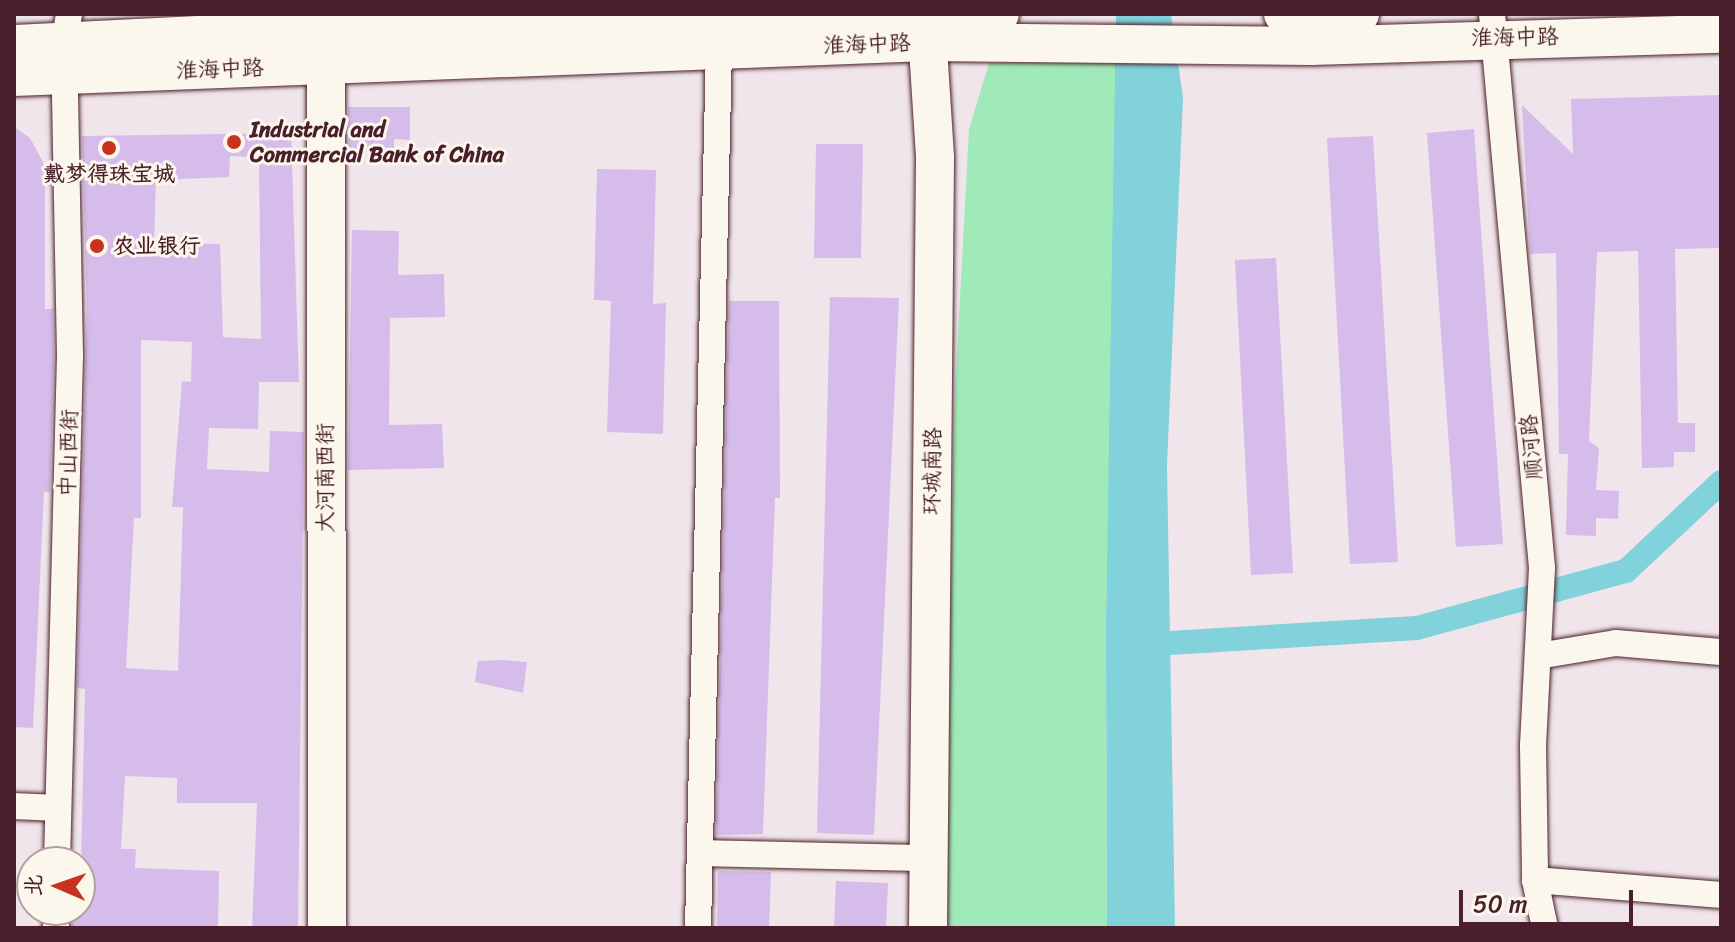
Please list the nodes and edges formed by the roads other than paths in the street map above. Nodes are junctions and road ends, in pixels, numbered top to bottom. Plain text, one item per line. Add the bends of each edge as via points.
1 (1000, 14) edge
2 (1283, 14) edge
3 (1360, 14) edge
4 (926, 24) edge
5 (1494, 25) edge
6 (1721, 34) edge
7 (326, 36) edge
8 (14, 44) edge
9 (66, 44) edge
10 (719, 50) junction
11 (14, 77) edge
12 (1538, 650) junction
13 (1721, 652) edge
14 (14, 806) edge
15 (58, 808) junction
16 (57, 846) edge
17 (700, 853) junction
18 (928, 858) junction
19 (1535, 880) junction
20 (1721, 895) edge
21 (327, 928) edge
22 (698, 928) edge
23 (928, 928) edge
24 (1545, 928) edge

1 - 4 main road, 淮海中路
2 - 3 main road
4 - 5 main road, 淮海中路 via 1059,42 1186,46
4 - 7 main road, 淮海中路
4 - 10 main road, 淮海中路
4 - 18 main road, 环城南路 via 935,158
5 - 6 main road, 淮海中路
5 - 12 street, 顺河路 via 1542,568
7 - 9 main road, 淮海中路
7 - 10 main road, 淮海中路
7 - 21 main road, 大河南西街
8 - 9 main road, 淮海中路
9 - 11 main road, 淮海中路
9 - 15 street, 中山西街 via 70,355
10 - 17 street
12 - 13 street via 1616,643
12 - 19 street, 顺河路
14 - 15 street
15 - 16 street, 中山西街
17 - 18 street
17 - 22 street
18 - 23 main road, 环城南路
19 - 20 street
19 - 24 street, 顺河路

